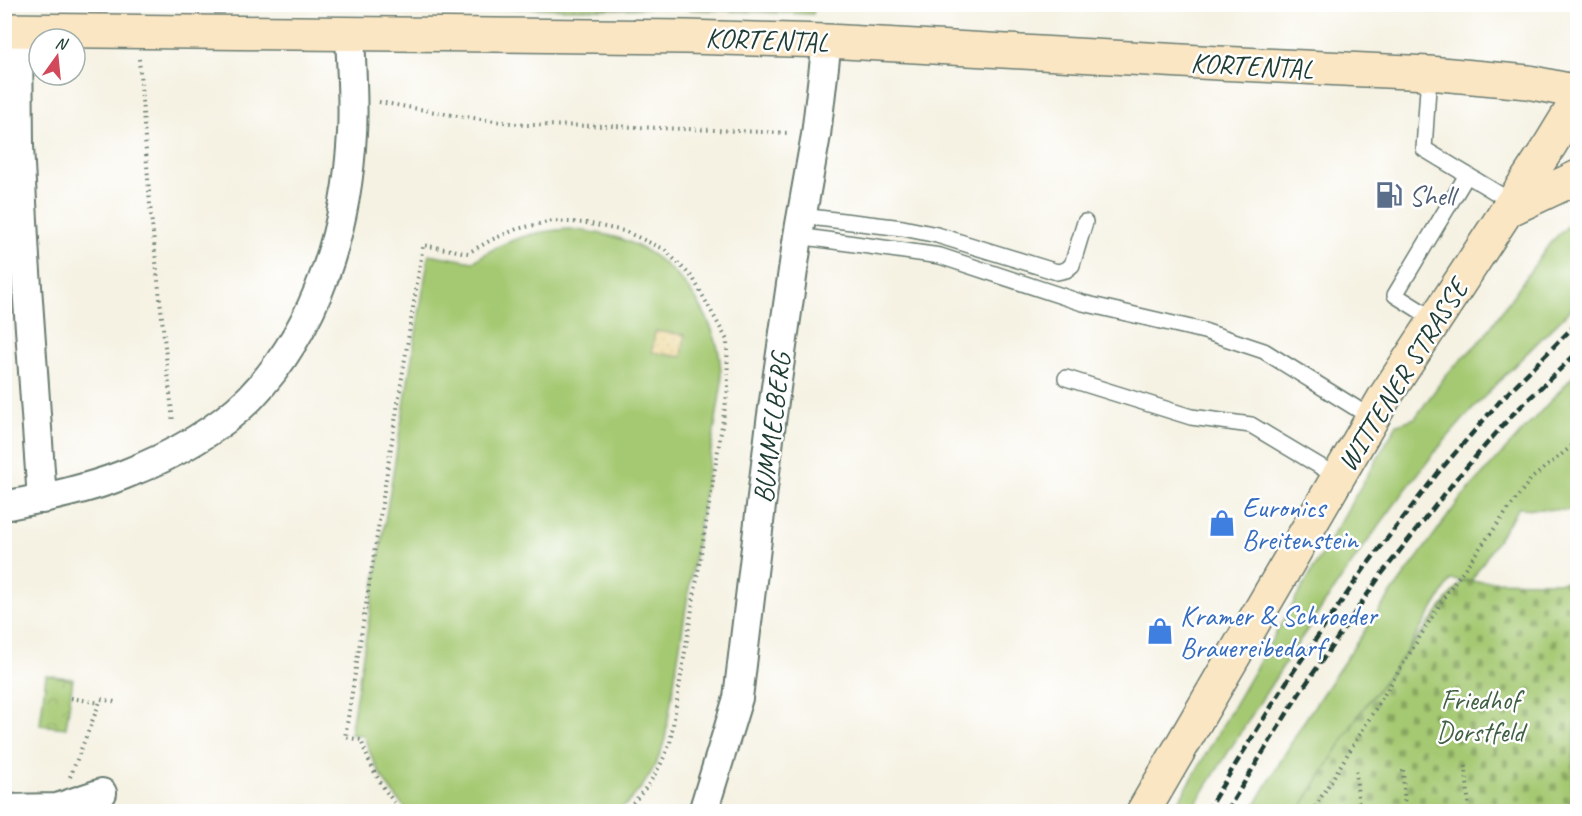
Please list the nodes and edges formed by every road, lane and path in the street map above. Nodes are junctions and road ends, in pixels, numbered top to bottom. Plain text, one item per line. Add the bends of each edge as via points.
1 (11, 30) edge
2 (137, 31) junction
3 (350, 33) junction
4 (827, 41) junction
5 (1429, 73) junction
6 (352, 97) junction
7 (1575, 106) edge
8 (816, 135) junction
9 (1467, 175) junction
10 (1578, 177) edge
11 (1509, 206) junction
12 (1085, 222) dead end
13 (799, 226) junction
14 (1435, 320) junction
15 (1066, 378) dead end
16 (1372, 418) junction
17 (1578, 441) edge
18 (176, 450) junction
19 (1338, 477) junction
20 (42, 499) junction
21 (4, 506) edge
22 (71, 698) dead end
23 (115, 702) dead end
24 (99, 703) junction
25 (1466, 766) dead end
26 (1403, 770) dead end
27 (1356, 771) dead end
28 (102, 793) dead end
29 (57, 808) junction
30 (4, 809) edge
31 (402, 812) edge
32 (624, 812) edge
33 (703, 812) edge
34 (1143, 812) edge
35 (1312, 812) edge
36 (1359, 812) edge
37 (1405, 812) edge
38 (1469, 812) edge

1 - 2 street, KORTENTAL
1 - 20 street
2 - 3 street, KORTENTAL
2 - 18 path via 150,205
3 - 4 street, KORTENTAL
3 - 6 street
4 - 5 street, KORTENTAL
4 - 8 street, BUMMELBERG
5 - 7 street, KORTENTAL via 1528,82
5 - 9 lane via 1424,149
6 - 8 path via 525,125
6 - 18 street via 343,212 320,289 303,326 281,362 249,398 223,421
7 - 11 street, WITTENER STRASSE
8 - 13 street, BUMMELBERG
9 - 11 lane
9 - 14 lane via 1395,295
10 - 11 street
11 - 14 street, WITTENER STRASSE
12 - 13 lane via 1072,265 1057,272 903,228
13 - 16 lane via 940,256 1083,303 1204,331 1264,351
13 - 33 street, BUMMELBERG via 738,698
14 - 16 street, WITTENER STRASSE
15 - 19 lane via 1191,417 1251,425
16 - 19 street, WITTENER STRASSE
17 - 35 path via 1531,479 1448,591
18 - 20 street via 123,475
19 - 34 street, WITTENER STRASSE
20 - 21 street
22 - 24 path
23 - 24 path via 101,699
24 - 29 path
25 - 38 path
26 - 37 path
27 - 36 path
28 - 29 street
29 - 30 street
31 - 32 path via 369,765 361,740 345,737 423,245 468,253 517,229 552,221 624,231 664,249 693,278 727,340 728,389 670,743 661,767

